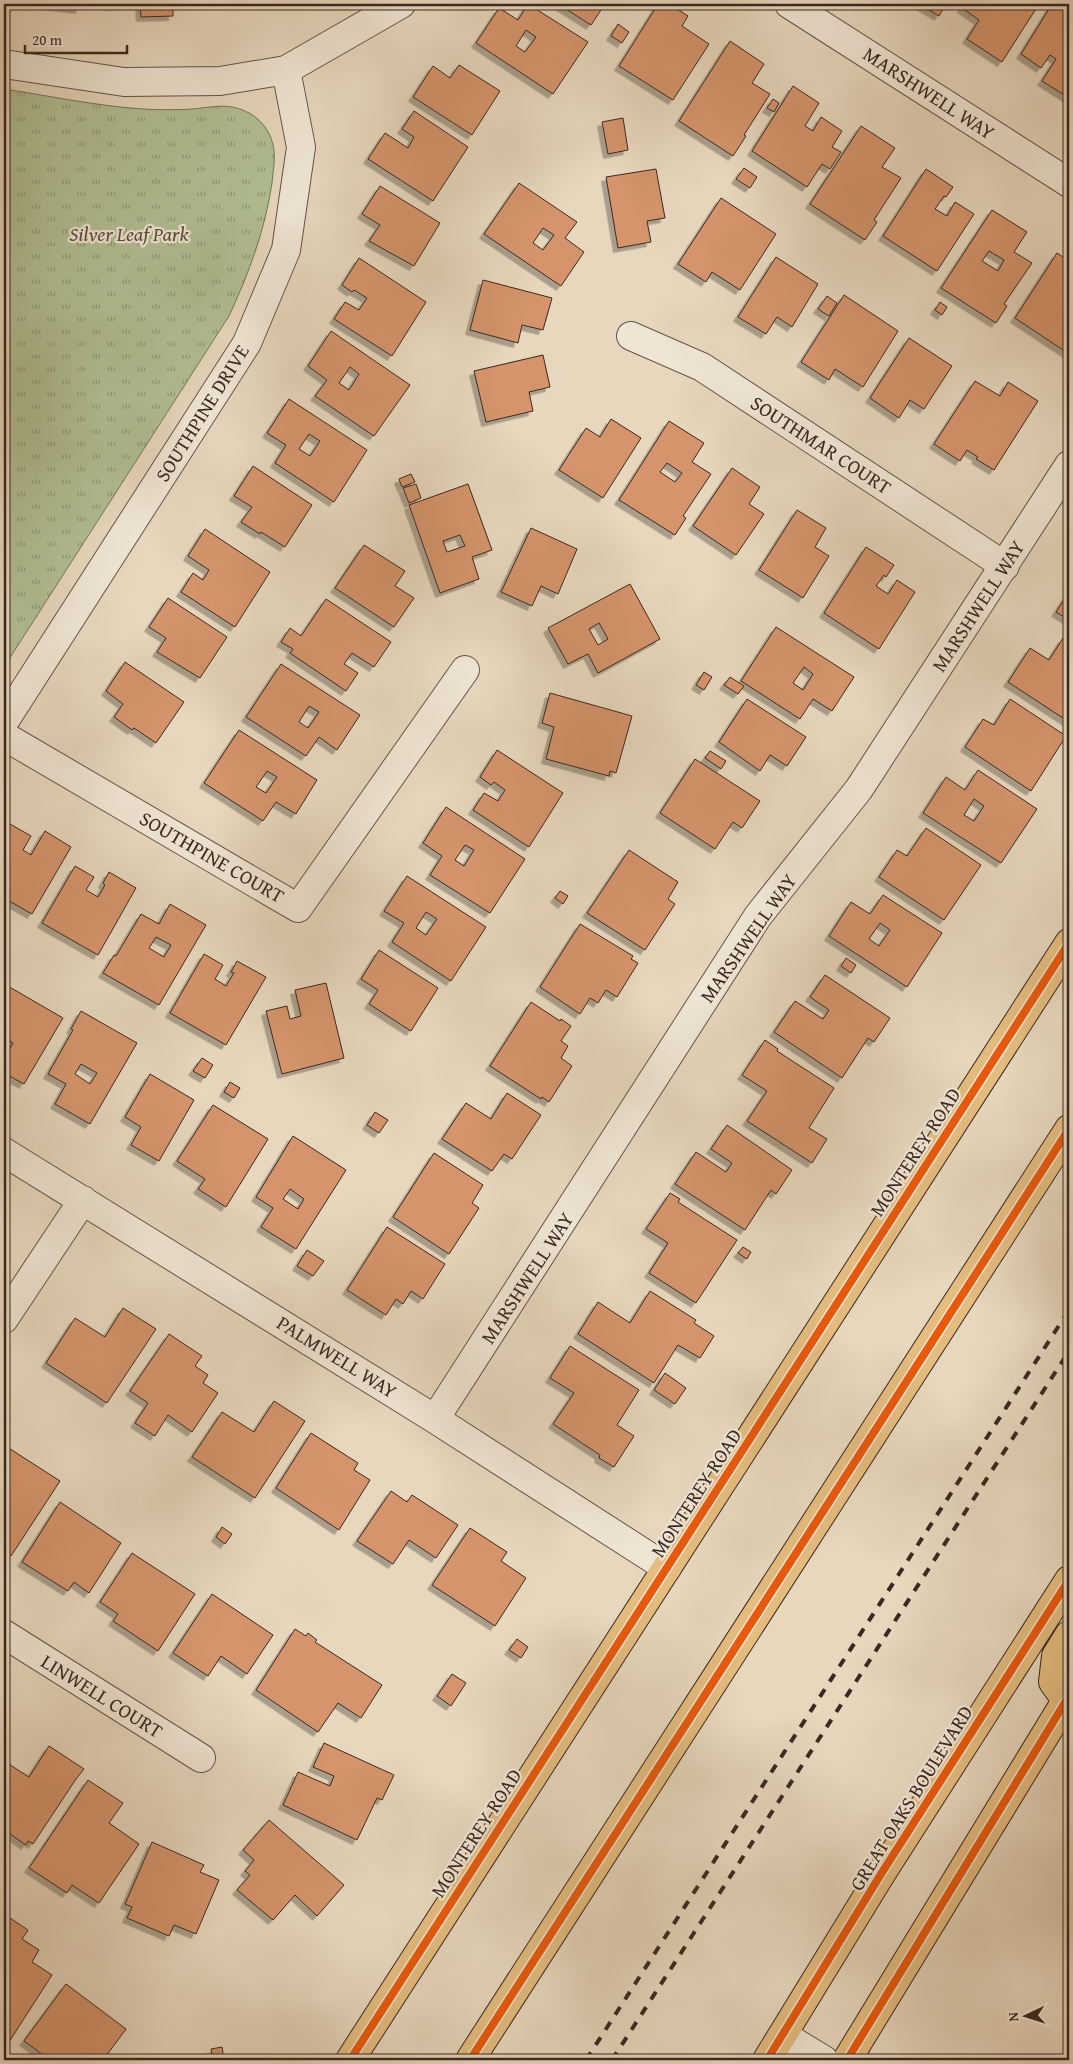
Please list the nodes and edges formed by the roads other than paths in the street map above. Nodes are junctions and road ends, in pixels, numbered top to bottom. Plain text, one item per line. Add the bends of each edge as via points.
1 (401, 4) edge
2 (789, 4) edge
3 (4, 64) edge
4 (286, 70) junction
5 (1069, 183) edge
6 (631, 336) dead end
7 (1069, 464) edge
8 (1005, 566) junction
9 (465, 670) dead end
10 (4, 722) edge
11 (4, 736) edge
12 (1069, 943) edge
13 (1069, 1129) edge
14 (4, 1152) edge
15 (83, 1200) junction
16 (4, 1318) edge
17 (435, 1419) junction
18 (667, 1568) junction
19 (1069, 1580) edge
20 (4, 1634) edge
21 (1069, 1635) edge
22 (1068, 1698) edge
23 (201, 1758) dead end
24 (783, 2035) junction
25 (350, 2060) edge
26 (470, 2060) edge
27 (767, 2060) edge
28 (824, 2060) edge
29 (847, 2060) edge

1 - 4 street
2 - 5 street, MARSHWELL WAY
3 - 4 street via 124,82 220,81
4 - 10 street, SOUTHPINE DRIVE via 301,146 286,250 248,343
6 - 8 street, SOUTHMAR COURT via 702,367
7 - 8 street, MARSHWELL WAY
8 - 17 street, MARSHWELL WAY via 859,789 758,916
9 - 11 street, SOUTHPINE COURT via 298,908
12 - 18 main road, MONTEREY ROAD
13 - 26 main road
14 - 15 street, PALMWELL WAY
15 - 16 street
15 - 17 street, PALMWELL WAY
17 - 18 street, PALMWELL WAY
18 - 25 main road, MONTEREY ROAD
19 - 24 main road, GREAT OAKS BOULEVARD via 881,1874
20 - 23 street, LINWELL COURT
21 - 22 main road via 1056,1656 1053,1682
22 - 29 main road
24 - 27 main road, GREAT OAKS BOULEVARD
24 - 28 street

